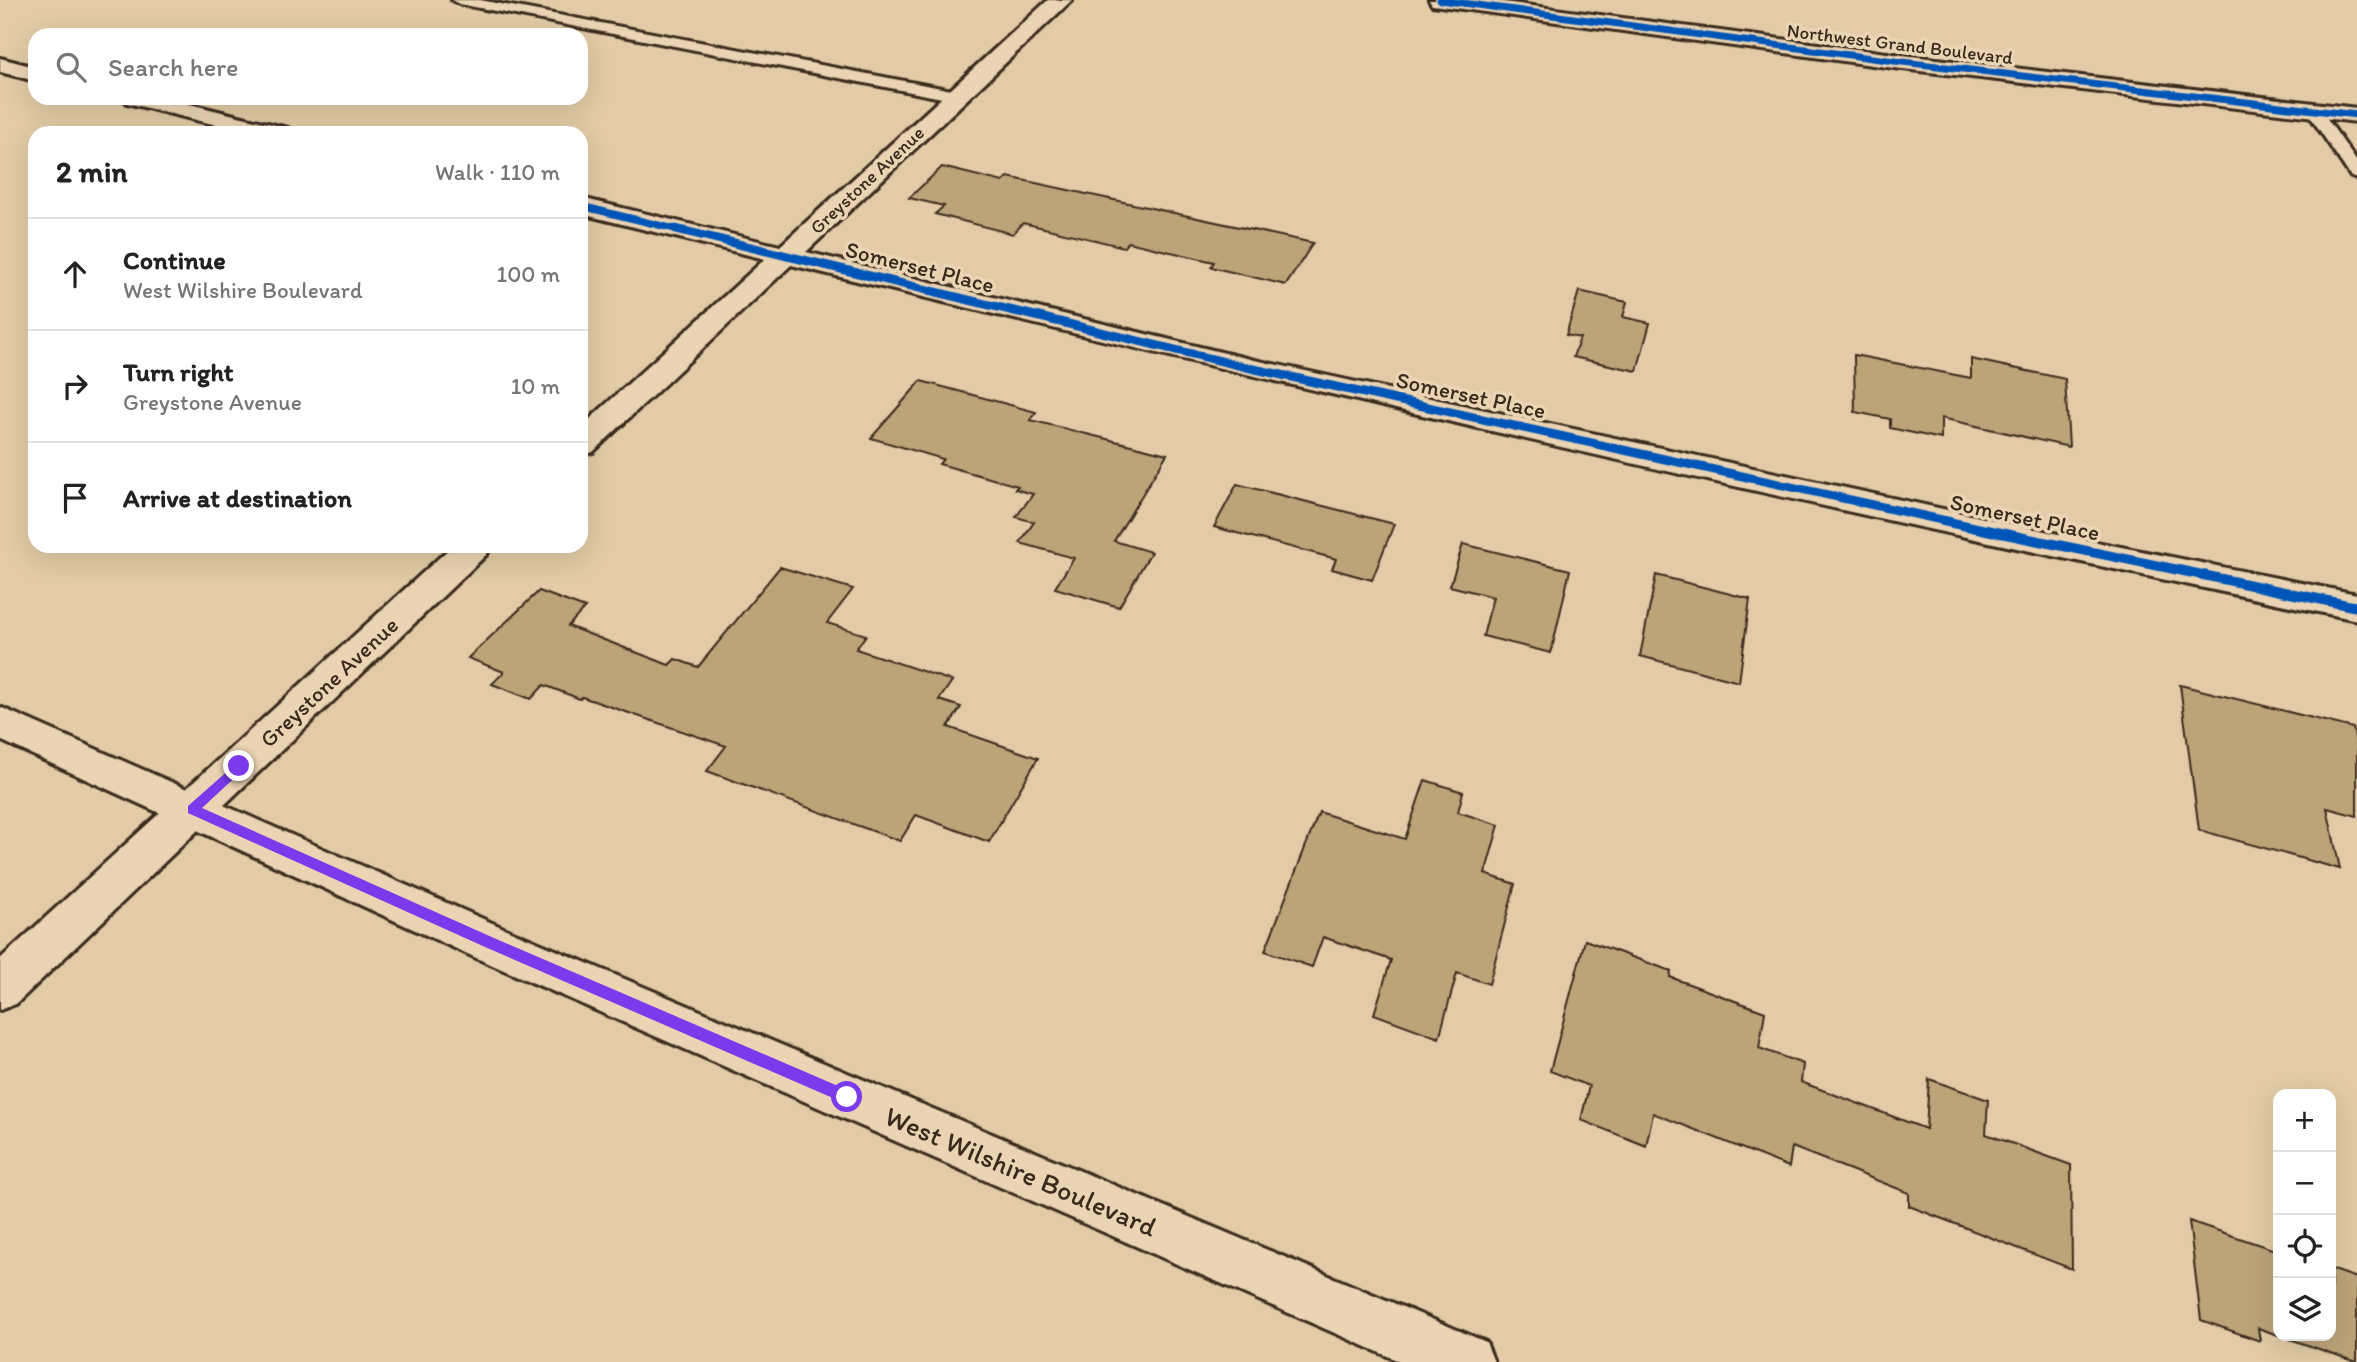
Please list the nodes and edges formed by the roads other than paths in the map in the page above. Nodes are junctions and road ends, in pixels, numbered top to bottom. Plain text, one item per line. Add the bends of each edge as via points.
1 (459, 0) edge
2 (1061, 0) edge
3 (1440, 0) edge
4 (0, 65) edge
5 (28, 72) edge
6 (957, 96) junction
7 (164, 105) edge
8 (2315, 110) junction
9 (2357, 115) edge
10 (250, 126) edge
11 (2357, 174) edge
12 (588, 208) edge
13 (784, 256) junction
14 (588, 438) edge
15 (467, 553) edge
16 (2357, 607) edge
17 (0, 723) edge
18 (193, 810) junction
19 (0, 989) edge
20 (1466, 1362) edge

1 - 6 lane
2 - 6 street, Greystone Avenue
3 - 8 street, Northwest Grand Boulevard via 1869,58
4 - 5 street
6 - 13 street, Greystone Avenue
7 - 10 street
8 - 9 street, Northwest Grand Boulevard
8 - 11 lane
12 - 13 street, Somerset Place
13 - 14 street, Greystone Avenue
13 - 16 street, Somerset Place via 1250,368
15 - 18 street, Greystone Avenue
17 - 18 street, West Wilshire Boulevard
18 - 19 street, Greystone Avenue
18 - 20 street, West Wilshire Boulevard via 490,943

